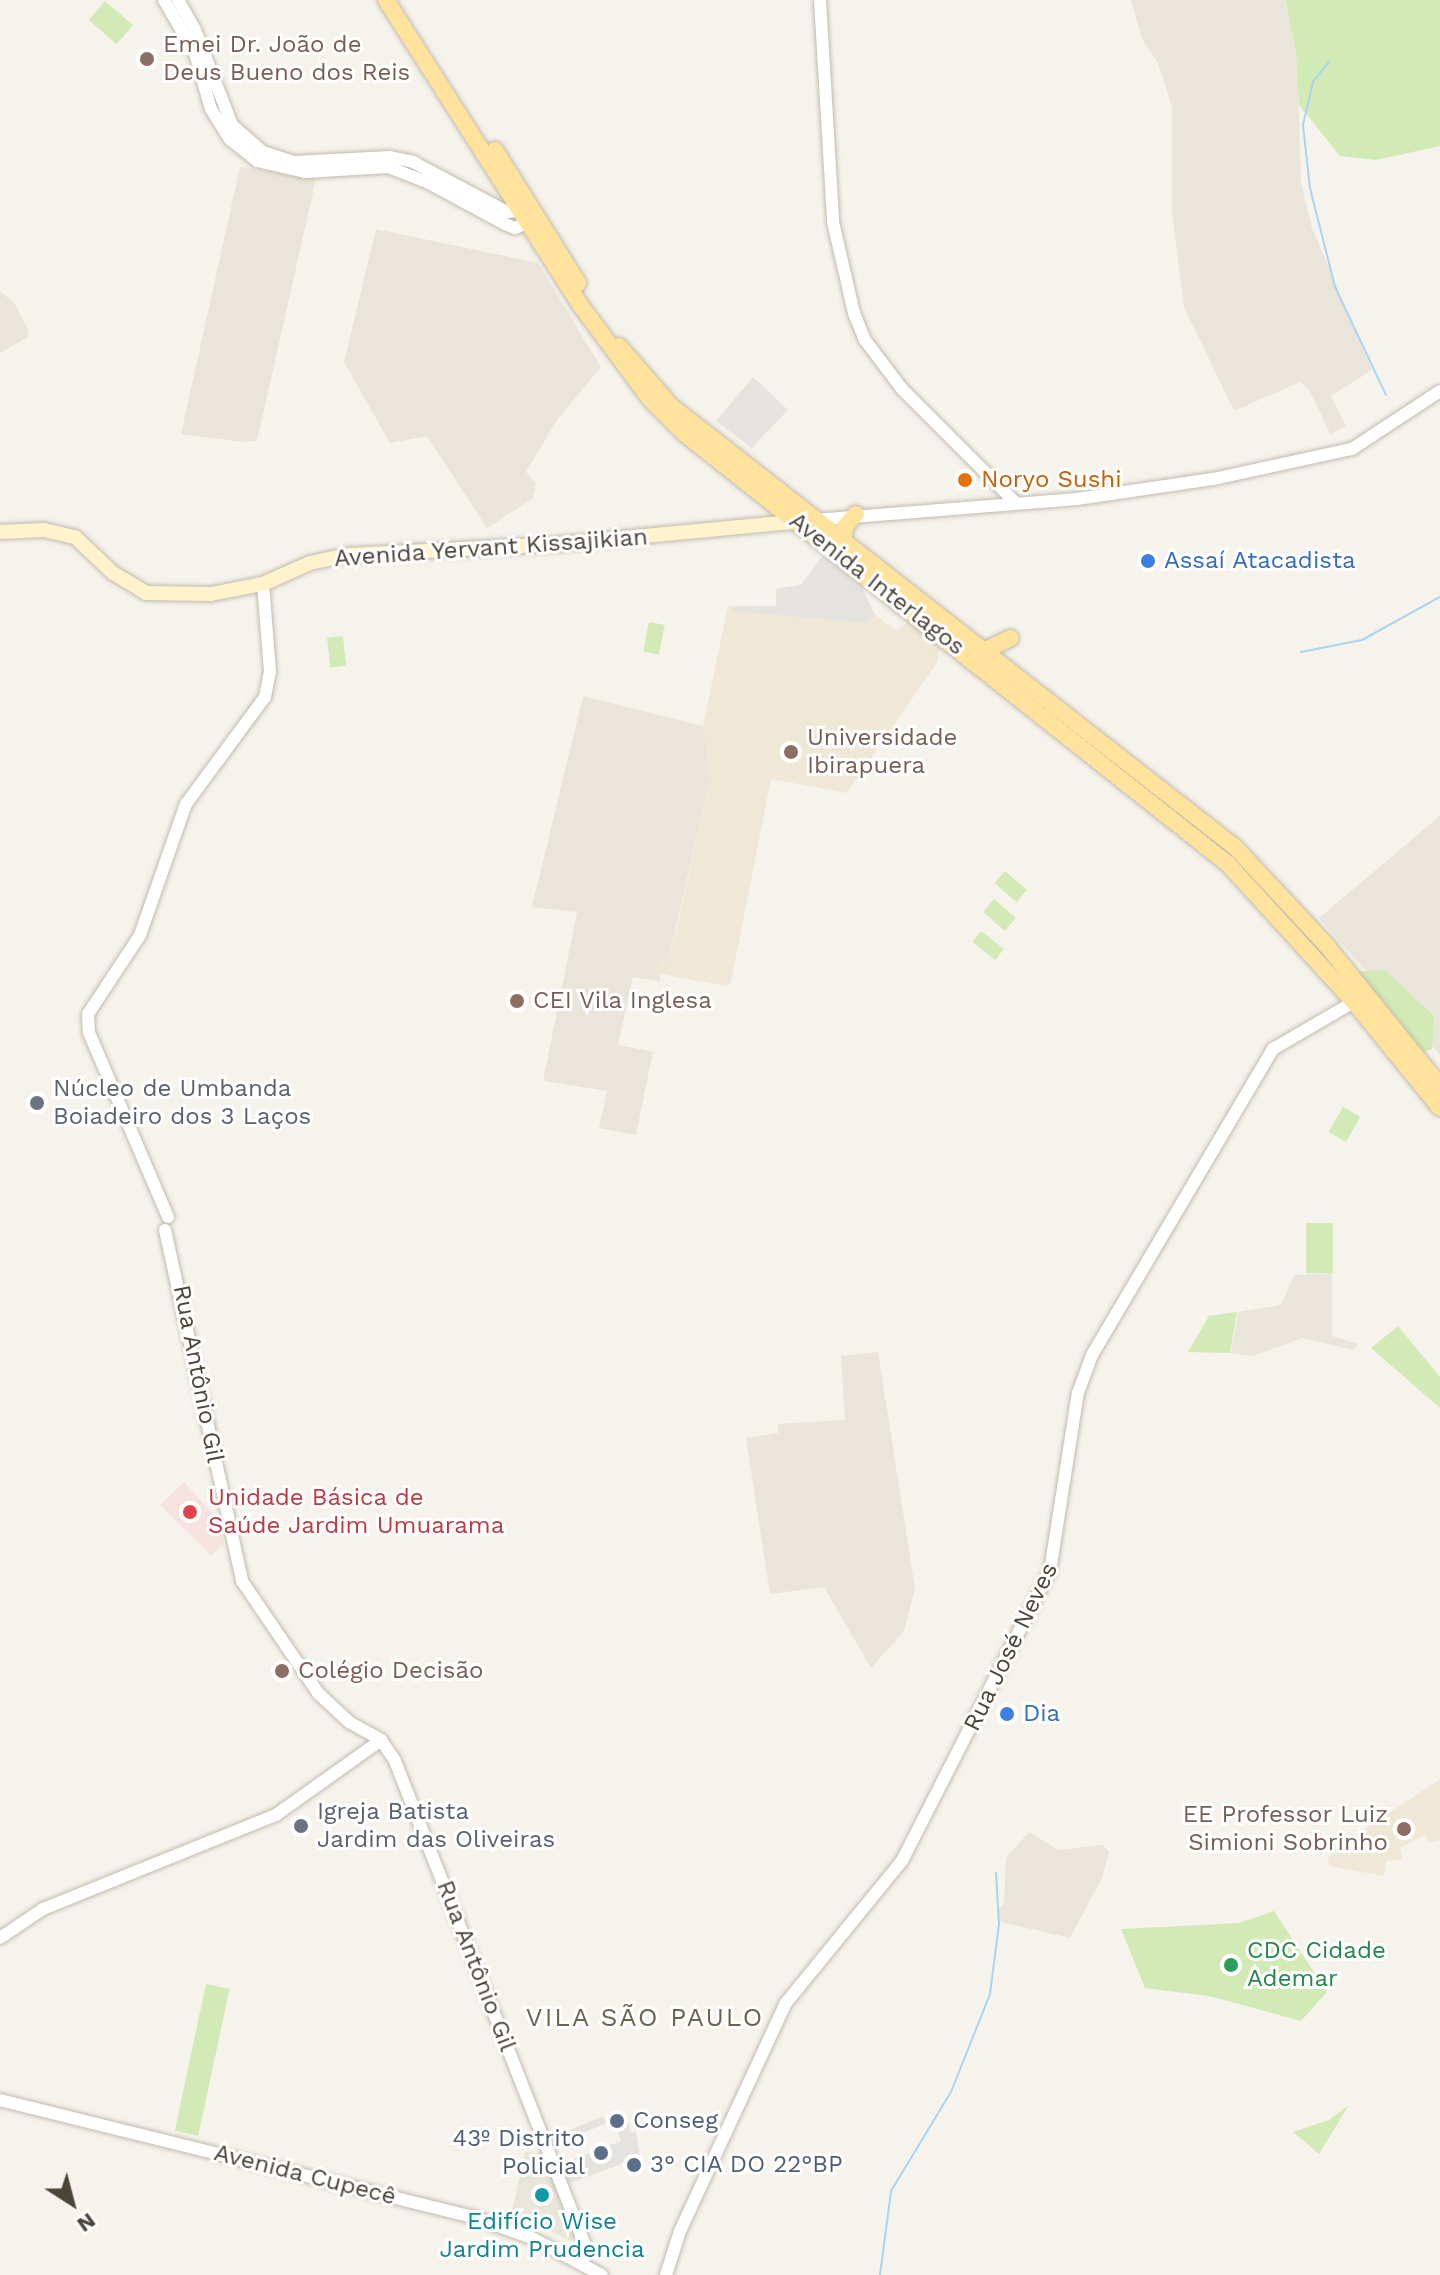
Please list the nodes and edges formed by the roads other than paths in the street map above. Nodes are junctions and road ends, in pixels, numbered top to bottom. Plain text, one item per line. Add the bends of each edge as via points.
1 (164, 0) edge
2 (178, 0) edge
3 (386, 0) edge
4 (398, 0) edge
5 (820, 0) edge
6 (529, 215) junction
7 (1440, 391) edge
8 (1015, 502) junction
9 (856, 514) junction
10 (815, 520) junction
11 (797, 522) junction
12 (0, 532) edge
13 (843, 542) junction
14 (263, 584) junction
15 (1011, 638) dead end
16 (984, 660) junction
17 (1360, 999) junction
18 (1440, 1086) edge
19 (1440, 1108) edge
20 (381, 1740) junction
21 (0, 1938) edge
22 (0, 2100) edge
23 (583, 2265) junction
24 (602, 2275) edge
25 (666, 2275) edge

1 - 6 street via 195,53 211,109 230,139 257,161 305,172 388,167 505,224
2 - 6 street via 202,44 228,117 263,152 294,162 390,157 413,162 507,212
3 - 6 main road, Avenida Interlagos
4 - 6 main road, Avenida Interlagos
5 - 8 street via 833,222 854,313 865,340 902,389
6 - 10 main road, Avenida Interlagos via 621,349 671,406
6 - 11 main road, Avenida Interlagos via 635,384 685,434
7 - 8 street via 1352,449 1143,491
8 - 9 street
9 - 10 street
9 - 13 main road via 845,527
10 - 11 main road, Avenida Yervant Kissajikian
10 - 13 main road, Avenida Interlagos
11 - 14 main road, Avenida Yervant Kissajikian via 560,544 349,555 310,563
11 - 16 main road, Avenida Interlagos
12 - 14 main road, Avenida Yervant Kissajikian via 44,530 75,537 125,582 146,593 211,594
13 - 16 main road, Avenida Interlagos
14 - 20 street, Rua Antônio Gil via 270,671 265,697 186,804 140,935 88,1014 89,1033 167,1223 242,1581 318,1693 343,1717
15 - 16 main road
16 - 17 main road, Avenida Interlagos via 1232,867
17 - 18 main road, Avenida Interlagos
17 - 19 main road, Avenida Interlagos
17 - 25 street, Rua José Neves via 1273,1049 1088,1363 1050,1571 902,1861 786,2003 680,2231
20 - 21 street via 276,1815 43,1909
20 - 23 street, Rua Antônio Gil via 431,1848 585,2245
22 - 23 street, Avenida Cupecê via 476,2218 532,2238
23 - 24 street, Avenida Cupecê

